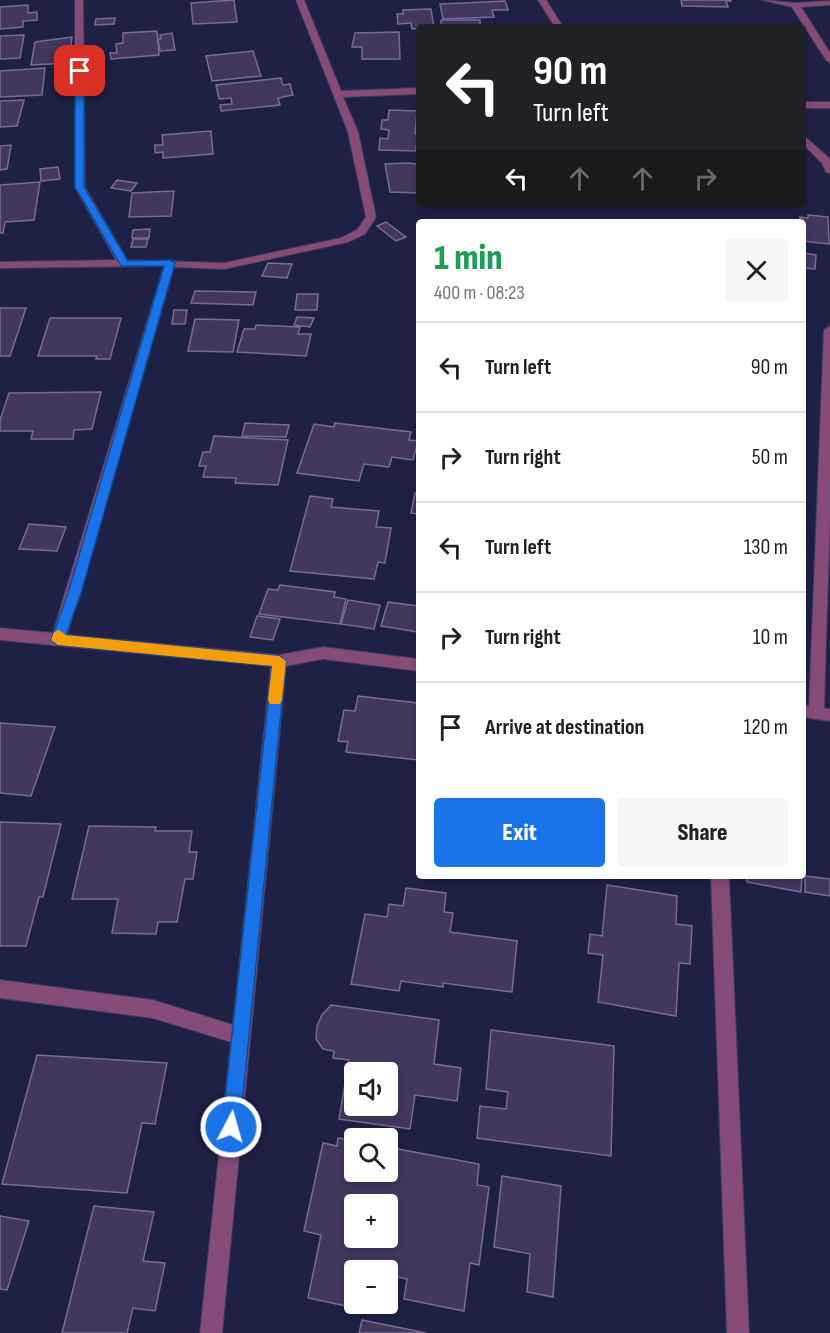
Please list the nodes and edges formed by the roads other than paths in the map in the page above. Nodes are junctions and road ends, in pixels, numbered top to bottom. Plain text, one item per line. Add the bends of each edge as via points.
1 (79, 0) edge
2 (86, 0) edge
3 (300, 0) edge
4 (542, 0) edge
5 (766, 0) edge
6 (830, 3) edge
7 (795, 4) junction
8 (557, 24) edge
9 (830, 60) edge
10 (416, 91) edge
11 (338, 94) junction
12 (806, 105) edge
13 (830, 105) edge
14 (806, 141) edge
15 (830, 170) edge
16 (170, 263) junction
17 (124, 264) junction
18 (0, 265) edge
19 (830, 330) edge
20 (0, 634) edge
21 (58, 640) junction
22 (279, 661) junction
23 (416, 665) edge
24 (816, 713) edge
25 (720, 879) edge
26 (0, 989) edge
27 (240, 1036) junction
28 (211, 1333) edge
29 (738, 1333) edge

1 - 2 street
1 - 17 street via 80,187
3 - 11 street
4 - 8 street
5 - 7 street
6 - 7 street
7 - 9 street
10 - 11 street
11 - 16 street via 353,132 371,217 361,232 344,240 224,266
12 - 13 street
14 - 15 street
16 - 17 street
16 - 21 street
17 - 18 street
19 - 24 street
20 - 21 street
21 - 22 street
22 - 23 street via 323,654
22 - 27 street
25 - 29 street
26 - 27 street via 153,1009
27 - 28 street

